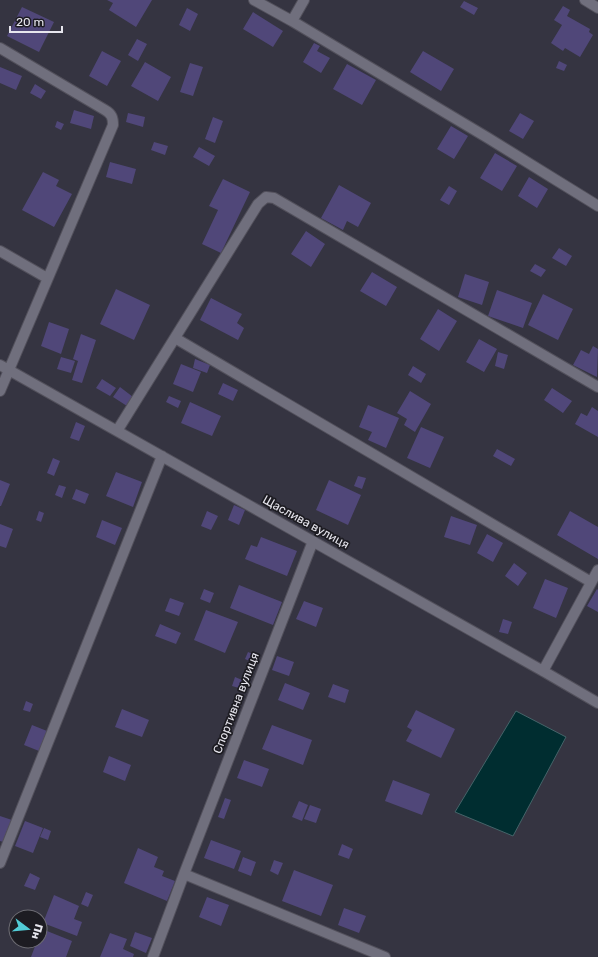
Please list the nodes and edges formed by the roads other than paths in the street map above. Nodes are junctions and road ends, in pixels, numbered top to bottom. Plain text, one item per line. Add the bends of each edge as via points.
1 (254, 0) edge
2 (304, 0) edge
3 (585, 0) edge
4 (598, 8) edge
5 (292, 21) junction
6 (0, 48) edge
7 (598, 206) edge
8 (0, 251) edge
9 (47, 278) junction
10 (174, 338) junction
11 (4, 367) edge
12 (598, 387) edge
13 (0, 391) edge
14 (117, 431) junction
15 (162, 456) junction
16 (313, 541) junction
17 (598, 570) edge
18 (591, 582) junction
19 (543, 671) junction
20 (598, 703) edge
21 (0, 863) edge
22 (184, 874) junction
23 (153, 957) edge
24 (385, 957) edge

1 - 5 street
2 - 5 street
3 - 4 street
5 - 7 street
6 - 9 street via 105,110 111,114 113,120
8 - 9 street
9 - 11 street
10 - 12 street via 258,204 266,197 274,198
10 - 14 street
10 - 18 street
11 - 13 street
11 - 14 street, Щаслива вулиця
14 - 15 street, Щаслива вулиця
15 - 16 street, Щаслива вулиця
15 - 21 street
16 - 19 street, Щаслива вулиця
16 - 22 street, Спортивна вулиця
17 - 18 street
18 - 19 street
19 - 20 street, Щаслива вулиця
22 - 23 street, Спортивна вулиця
22 - 24 street

